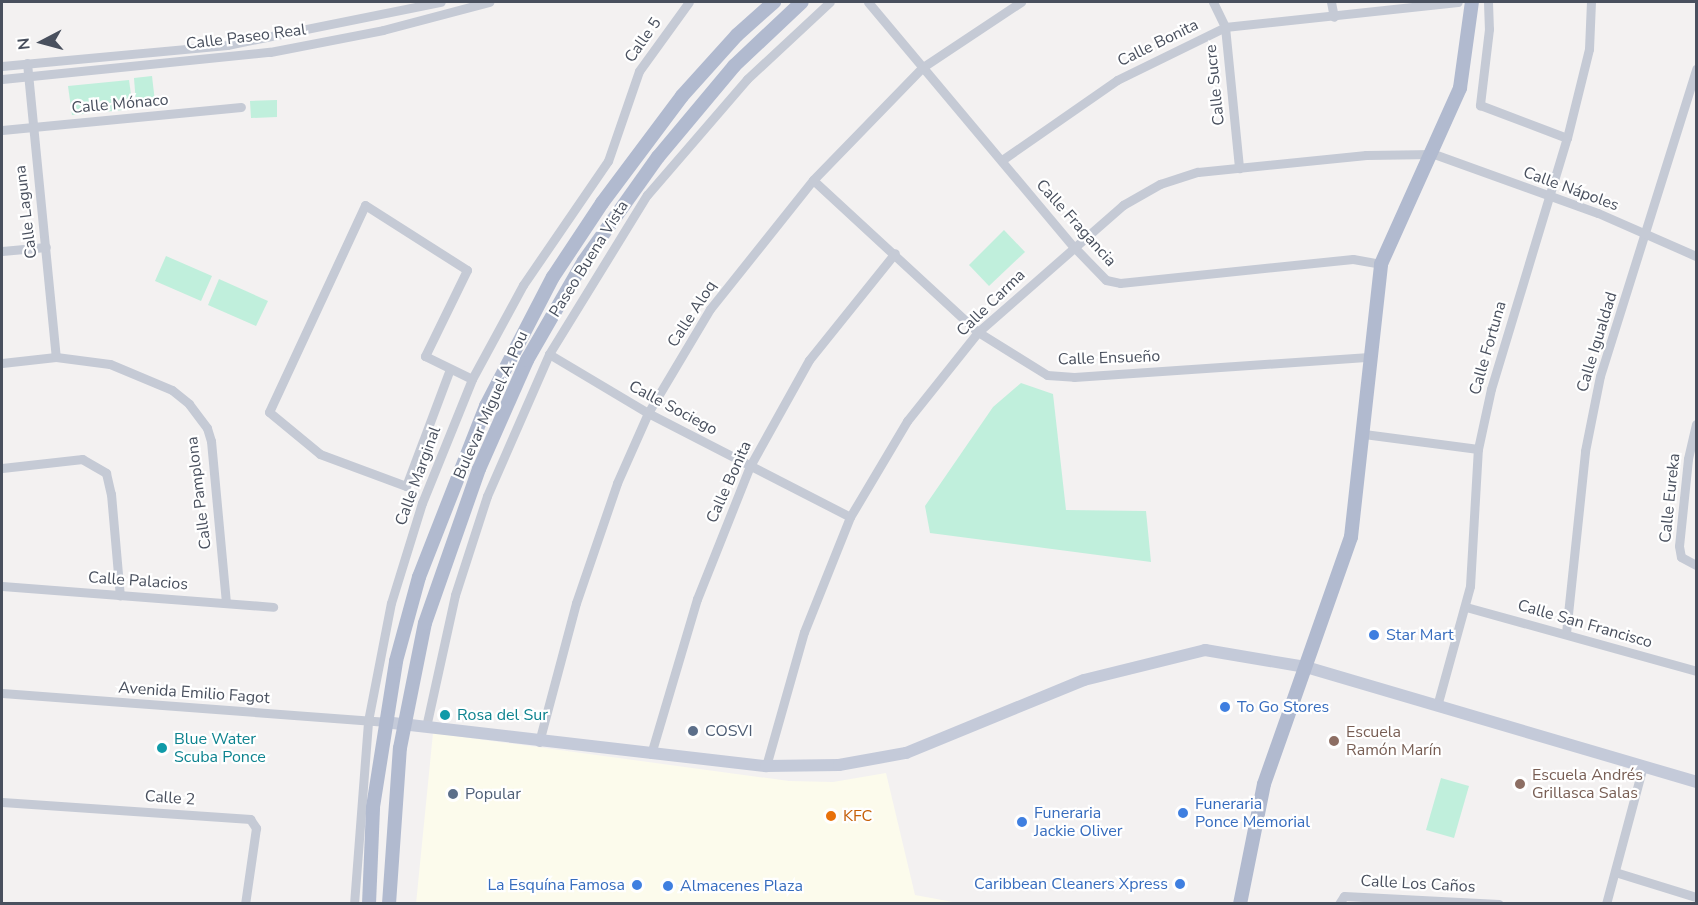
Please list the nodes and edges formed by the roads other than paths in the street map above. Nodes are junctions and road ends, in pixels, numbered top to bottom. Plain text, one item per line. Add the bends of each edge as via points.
1 (441, 2) edge
2 (489, 2) edge
3 (689, 2) edge
4 (774, 2) edge
5 (802, 2) edge
6 (830, 2) edge
7 (868, 2) edge
8 (1021, 2) edge
9 (1213, 2) edge
10 (1331, 2) edge
11 (1458, 2) edge
12 (1472, 2) edge
13 (1488, 2) edge
14 (1591, 2) edge
15 (417, 5) edge
16 (1334, 17) junction
17 (422, 20) junction
18 (1225, 27) junction
19 (27, 63) junction
20 (2, 66) edge
21 (923, 67) junction
22 (1696, 69) edge
23 (29, 77) junction
24 (2, 79) edge
25 (628, 99) joint
26 (241, 107) dead end
27 (31, 127) junction
28 (2, 130) edge
29 (1567, 138) junction
30 (1434, 154) junction
31 (1002, 160) junction
32 (1239, 168) junction
33 (813, 180) junction
34 (1549, 197) junction
35 (1646, 236) junction
36 (1073, 246) junction
37 (45, 247) junction
38 (2, 251) edge
39 (895, 254) junction
40 (1696, 256) edge
41 (1381, 264) junction
42 (978, 332) junction
43 (549, 354) junction
44 (56, 357) junction
45 (1369, 357) junction
46 (2, 363) edge
47 (450, 369) junction
48 (472, 379) junction
49 (648, 413) junction
50 (1696, 424) edge
51 (1364, 434) junction
52 (1478, 449) junction
53 (750, 466) junction
54 (2, 468) edge
55 (850, 518) junction
56 (1696, 566) edge
57 (2, 586) edge
58 (120, 596) junction
59 (226, 602) junction
60 (273, 607) dead end
61 (1466, 607) junction
62 (1566, 633) junction
63 (1306, 667) junction
64 (1696, 671) edge
65 (2, 693) edge
66 (1437, 706) junction
67 (368, 721) junction
68 (384, 722) junction
69 (403, 724) junction
70 (426, 727) junction
71 (539, 742) junction
72 (651, 754) junction
73 (766, 766) junction
74 (1643, 766) junction
75 (1696, 782) edge
76 (2, 802) edge
77 (1615, 872) junction
78 (1696, 897) edge
79 (1452, 902) edge
80 (245, 903) edge
81 (354, 903) edge
82 (369, 903) edge
83 (389, 903) edge
84 (1240, 903) edge
85 (1339, 903) edge
86 (1499, 903) edge
87 (1606, 903) edge

1 - 15 street, Calle Paseo Real
2 - 17 street, Calle Paseo Real
3 - 25 street, Calle 5 via 639,71
4 - 68 main road, Bulevar Miguel A. Pou via 710,64 644,144 574,244 520,336 486,406 419,577
5 - 69 main road, Bulevar Miguel A. Pou via 734,66 658,157 584,261 539,337 479,469 437,587 416,656
6 - 43 street, Paseo Buena Vista via 747,79 647,195
7 - 21 street, Calle Fragancia
8 - 21 street, Calle Aloq
9 - 18 street, Calle Sucre
10 - 16 street
11 - 16 street, Calle Bonita
12 - 30 main road via 1460,88
13 - 29 street via 1490,29 1480,105
14 - 29 street, Calle Fortuna via 1589,49
15 - 17 street
15 - 19 street, Calle Paseo Real via 227,45
16 - 18 street, Calle Bonita
17 - 23 street, Calle Paseo Real via 270,52
18 - 31 street, Calle Bonita via 1117,80
18 - 32 street, Calle Sucre
19 - 20 street, Calle Paseo Real
19 - 23 street, Calle Laguna
21 - 31 street, Calle Fragancia
21 - 33 street, Calle Aloq
22 - 35 street, Calle Igualdad
23 - 24 street, Calle Paseo Real
23 - 27 street, Calle Laguna
25 - 48 street, Calle Marginal via 608,161 523,285
26 - 27 street, Calle Mónaco
27 - 28 street, Calle Mónaco
27 - 37 street, Calle Laguna
29 - 34 street, Calle Fortuna
30 - 32 street, Calle Carma via 1366,155
30 - 34 street, Calle Nápoles
30 - 41 main road via 1406,204
31 - 36 street, Calle Fragancia
32 - 36 street, Calle Carma via 1198,172 1160,184 1123,205
33 - 39 street, Calle Ensueño
33 - 49 street, Calle Aloq via 710,309
34 - 35 street, Calle Nápoles via 1598,213
34 - 52 street, Calle Fortuna via 1491,388
35 - 40 street, Calle Nápoles
35 - 62 street, Calle Igualdad via 1600,376 1584,451
36 - 41 street, Calle Fragancia via 1097,273 1120,283 1353,260
36 - 42 street, Calle Carma
37 - 38 street
37 - 44 street, Calle Laguna
39 - 42 street, Calle Ensueño
39 - 53 street, Calle Bonita via 809,360
41 - 45 main road
42 - 45 street, Calle Ensueño via 1047,375 1074,377
42 - 55 street, Calle Carma via 907,421
43 - 49 street, Calle Sociego
43 - 70 street, Paseo Buena Vista via 487,496 455,595
44 - 46 street, Calle Pamplona
44 - 59 street, Calle Pamplona via 110,364 151,380 181,397 202,420 211,441
45 - 51 main road
47 - 47 street via 425,356 467,270 365,205 268,412 320,454 406,486
47 - 48 street
48 - 67 street, Calle Marginal via 422,504 391,603
49 - 53 street, Calle Sociego
49 - 71 street, Calle Aloq via 617,483 580,592
50 - 56 street, Calle Eureka via 1688,459 1679,546 1681,557
51 - 52 street
51 - 63 main road via 1351,537
52 - 61 street, Calle Fortuna
53 - 55 street, Calle Sociego
53 - 72 street, Calle Bonita via 697,599
54 - 58 street via 82,459 106,473
55 - 73 street, Calle Carma via 804,632
57 - 58 street, Calle Palacios
58 - 59 street, Calle Palacios
59 - 60 street, Calle Palacios
61 - 62 street, Calle San Francisco
61 - 66 street, Calle Fortuna
62 - 64 street, Calle San Francisco
63 - 66 street
63 - 73 street via 1239,654 1194,652 1084,680 891,757 839,765
63 - 84 main road via 1264,784
65 - 67 street, Avenida Emilio Fagot
66 - 74 street
67 - 68 street, Avenida Emilio Fagot
67 - 81 street, Calle Marginal
68 - 69 street
68 - 82 main road, Bulevar Miguel A. Pou via 373,807
69 - 70 street
69 - 83 main road, Bulevar Miguel A. Pou
70 - 71 street
71 - 72 street
72 - 73 street
74 - 75 street
74 - 77 street
76 - 80 street, Calle 2 via 250,819 256,828
77 - 78 street
77 - 87 street
79 - 85 street, Calle Los Caños via 1344,896
79 - 86 street, Calle Los Caños

